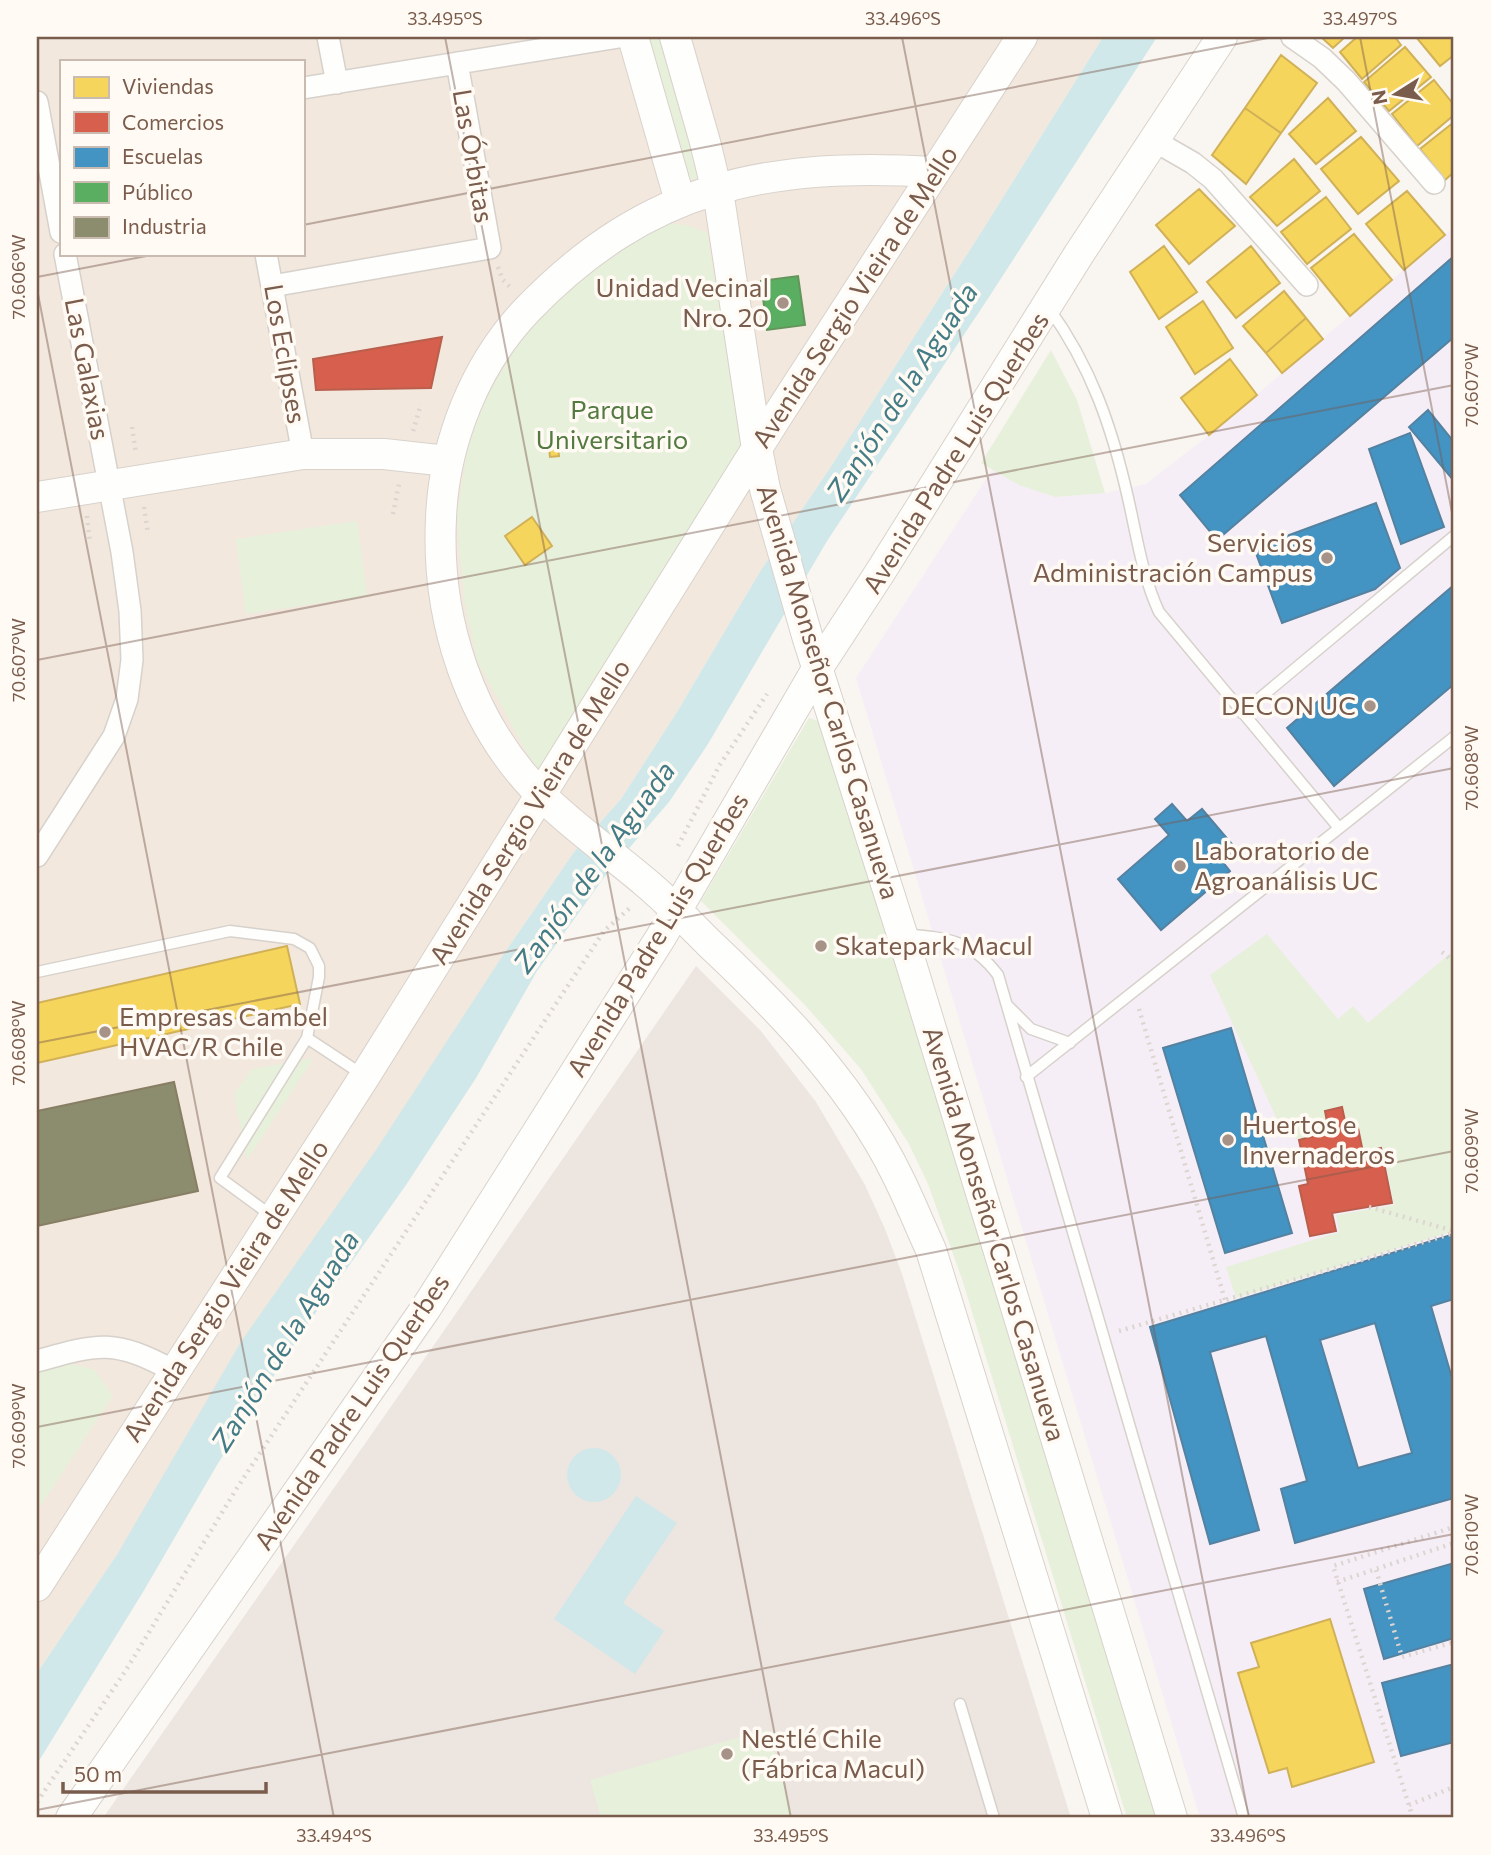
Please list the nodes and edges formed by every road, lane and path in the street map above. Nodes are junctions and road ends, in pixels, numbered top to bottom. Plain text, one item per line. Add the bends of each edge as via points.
1 (328, 37) edge
2 (619, 37) edge
3 (633, 37) edge
4 (675, 37) edge
5 (1022, 37) edge
6 (1222, 37) edge
7 (1292, 37) edge
8 (457, 63) junction
9 (337, 83) junction
10 (304, 88) edge
11 (37, 102) edge
12 (52, 129) edge
13 (1153, 140) junction
14 (935, 172) junction
15 (1434, 183) dead end
16 (716, 188) junction
17 (680, 201) junction
18 (60, 221) edge
19 (490, 248) junction
20 (65, 256) edge
21 (266, 256) edge
22 (1307, 285) dead end
23 (272, 286) junction
24 (1048, 307) junction
25 (529, 308) junction
26 (757, 449) junction
27 (303, 454) junction
28 (447, 461) junction
29 (109, 485) junction
30 (37, 498) edge
31 (1454, 536) edge
32 (817, 669) junction
33 (772, 688) dead end
34 (1242, 713) junction
35 (1454, 737) edge
36 (541, 794) junction
37 (1339, 828) junction
38 (676, 850) dead end
39 (37, 856) edge
40 (660, 896) junction
41 (902, 934) junction
42 (1442, 952) dead end
43 (1454, 962) edge
44 (37, 972) edge
45 (1134, 992) junction
46 (1005, 1003) junction
47 (307, 1038) junction
48 (1070, 1042) junction
49 (365, 1076) junction
50 (1026, 1077) junction
51 (1368, 1207) dead end
52 (274, 1217) junction
53 (1454, 1232) edge
54 (1225, 1300) junction
55 (1102, 1336) junction
56 (37, 1361) edge
57 (174, 1371) junction
58 (1454, 1527) edge
59 (1454, 1543) edge
60 (1376, 1570) junction
61 (1337, 1582) junction
62 (37, 1586) edge
63 (1454, 1642) edge
64 (960, 1704) dead end
65 (1454, 1787) edge
66 (37, 1802) edge
67 (1409, 1805) junction
68 (71, 1818) edge
69 (995, 1818) edge
70 (1107, 1818) edge
71 (1172, 1818) edge
72 (1244, 1818) edge
73 (1413, 1818) edge

1 - 9 street
2 - 8 street
3 - 17 main road
4 - 16 main road, Avenida Monseñor Carlos Casanueva
5 - 14 main road, Avenida Sergio Vieira de Mello
6 - 13 main road, Avenida Padre Luis Querbes
7 - 15 street via 1346,81
8 - 9 street
8 - 19 street, Las Órbitas
9 - 10 street
11 - 12 street
12 - 18 street
13 - 22 street via 1213,179
13 - 24 main road, Avenida Padre Luis Querbes
14 - 16 main road via 824,172
14 - 26 main road, Avenida Sergio Vieira de Mello
16 - 17 main road
16 - 26 main road, Avenida Monseñor Carlos Casanueva
17 - 25 main road via 608,240 577,262
19 - 23 street
19 - 25 path via 503,280
20 - 29 street, Las Galaxias
21 - 23 street, Los Eclipses
23 - 27 street, Los Eclipses
24 - 32 main road, Avenida Padre Luis Querbes
24 - 34 lane via 1071,338 1088,373 1113,442 1137,547 1159,612
25 - 28 main road via 488,362
26 - 32 main road, Avenida Monseñor Carlos Casanueva
26 - 36 main road, Avenida Sergio Vieira de Mello
27 - 28 main road via 384,454
27 - 29 main road
28 - 36 main road via 440,551 443,591 460,663 486,720 514,765
29 - 30 main road
29 - 39 street, Las Galaxias via 130,611 129,689 114,736
31 - 34 lane
32 - 40 main road, Avenida Padre Luis Querbes
32 - 41 main road, Avenida Monseñor Carlos Casanueva
33 - 38 path via 719,766
34 - 37 lane
35 - 37 lane
36 - 40 main road
36 - 49 main road, Avenida Sergio Vieira de Mello
37 - 45 lane
40 - 66 path via 625,911 604,931 237,1488 127,1670
40 - 68 main road, Avenida Padre Luis Querbes via 426,1308
40 - 70 main road via 801,1035 855,1103 897,1175 931,1250
41 - 46 lane via 944,939 985,958 998,975
41 - 71 main road, Avenida Monseñor Carlos Casanueva
42 - 43 path
44 - 47 lane via 230,932 294,939 310,948 319,966
45 - 48 lane
45 - 54 path
46 - 48 lane via 1031,1029
46 - 50 lane
47 - 49 lane
47 - 52 lane via 220,1178
48 - 50 lane
49 - 52 main road, Avenida Sergio Vieira de Mello
50 - 55 lane
51 - 53 path
52 - 57 main road, Avenida Sergio Vieira de Mello
53 - 54 path
54 - 55 path
55 - 72 lane
56 - 57 street via 96,1346 117,1347
57 - 62 main road, Avenida Sergio Vieira de Mello
58 - 61 path via 1333,1566
59 - 60 path
60 - 61 path
60 - 63 path via 1402,1657
61 - 67 path
64 - 69 lane
65 - 67 path
67 - 73 path

